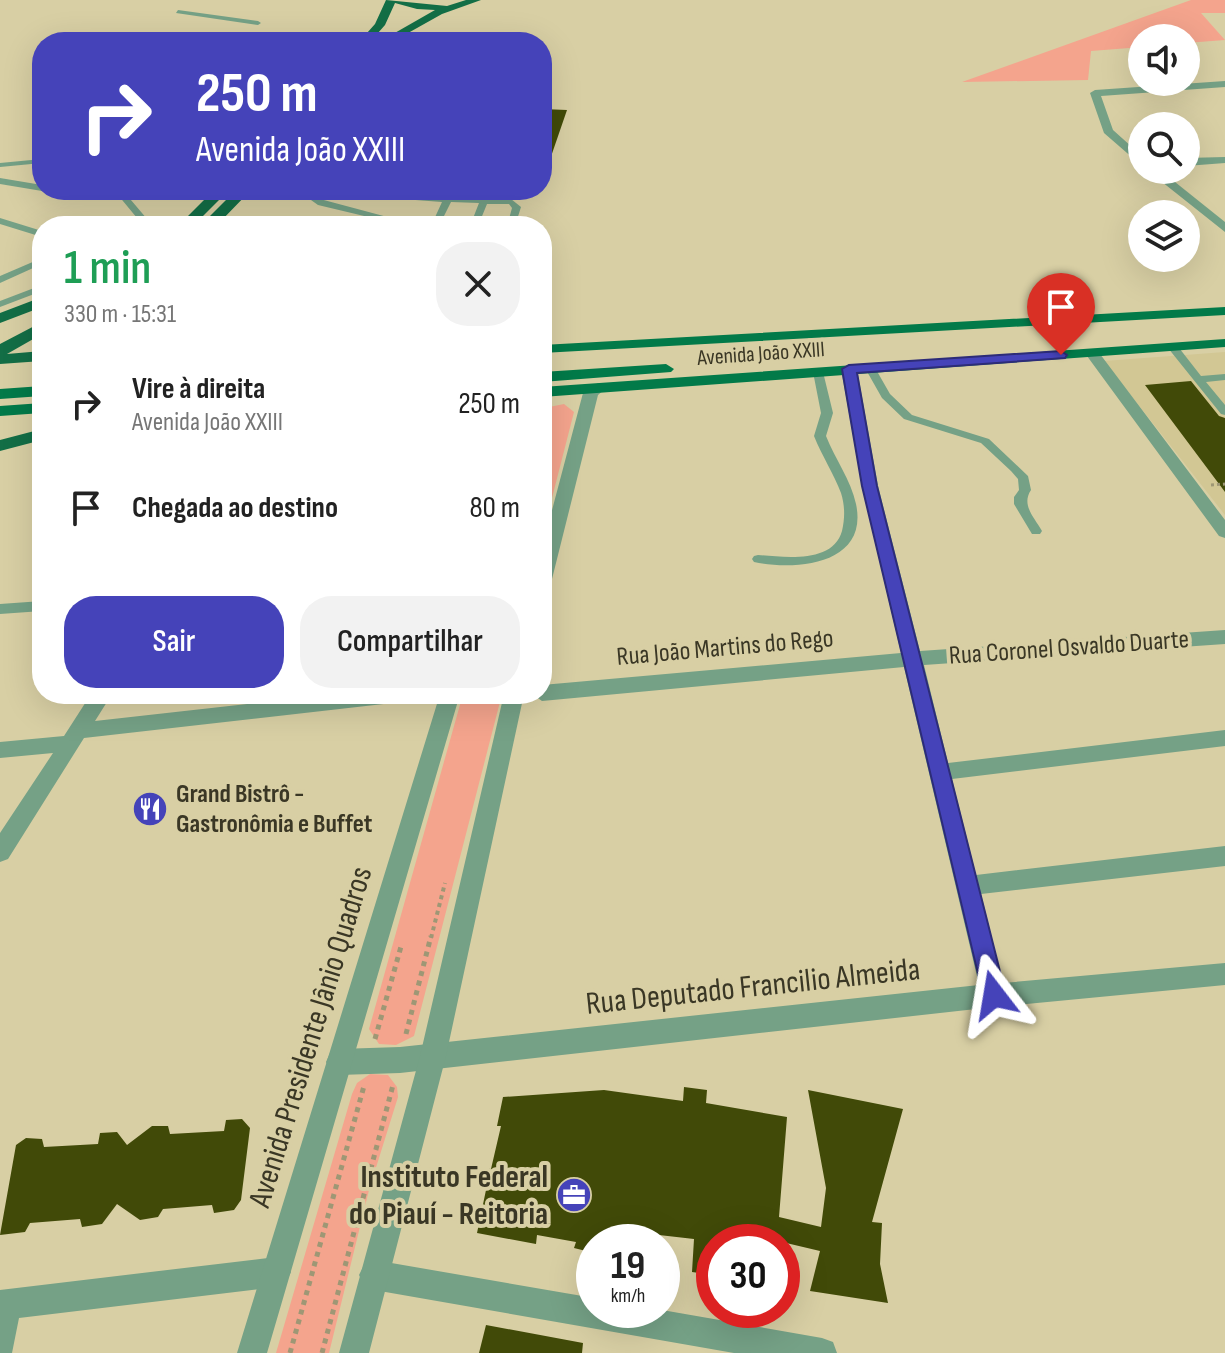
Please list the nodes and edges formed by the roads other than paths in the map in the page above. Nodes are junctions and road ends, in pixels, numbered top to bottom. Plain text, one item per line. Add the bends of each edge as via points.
1 (394, 0) edge
2 (468, 2) edge
3 (178, 12) dead end
4 (258, 23) dead end
5 (373, 32) edge
6 (400, 32) edge
7 (1225, 84) edge
8 (1128, 149) edge
9 (1225, 160) edge
10 (1200, 161) edge
11 (32, 162) edge
12 (0, 165) edge
13 (0, 181) edge
14 (1170, 184) edge
15 (32, 186) edge
16 (128, 200) edge
17 (230, 200) edge
18 (315, 200) edge
19 (377, 200) edge
20 (466, 200) edge
21 (484, 201) junction
22 (369, 212) junction
23 (141, 216) edge
24 (209, 216) edge
25 (384, 216) edge
26 (478, 216) edge
27 (514, 216) edge
28 (0, 221) edge
29 (1225, 228) edge
30 (32, 231) edge
31 (32, 266) edge
32 (0, 280) edge
33 (32, 292) edge
34 (0, 304) edge
35 (32, 306) edge
36 (1225, 311) edge
37 (0, 318) edge
38 (1109, 318) junction
39 (32, 333) edge
40 (1224, 343) edge
41 (1172, 346) junction
42 (552, 348) edge
43 (0, 351) edge
44 (1092, 353) junction
45 (32, 357) edge
46 (0, 359) edge
47 (552, 360) edge
48 (870, 368) junction
49 (849, 369) junction
50 (818, 372) junction
51 (1225, 377) edge
52 (552, 378) edge
53 (1198, 379) junction
54 (598, 381) junction
55 (552, 391) edge
56 (32, 392) edge
57 (0, 394) edge
58 (32, 409) edge
59 (0, 411) edge
60 (1225, 412) edge
61 (32, 438) edge
62 (0, 446) edge
63 (1036, 531) dead end
64 (1225, 532) edge
65 (552, 544) edge
66 (758, 559) dead end
67 (32, 607) edge
68 (0, 609) edge
69 (1225, 637) edge
70 (913, 659) junction
71 (552, 692) edge
72 (96, 704) edge
73 (325, 704) edge
74 (447, 704) edge
75 (516, 704) edge
76 (75, 737) junction
77 (1225, 738) edge
78 (0, 750) edge
79 (941, 772) junction
80 (0, 852) edge
81 (1225, 856) edge
82 (968, 886) junction
83 (1225, 974) edge
84 (994, 995) junction
85 (433, 1056) junction
86 (339, 1062) junction
87 (276, 1272) junction
88 (374, 1275) junction
89 (3, 1304) edge
90 (0, 1345) edge
91 (252, 1353) edge
92 (354, 1353) edge
93 (822, 1353) edge

1 - 2 highway via 428,7
1 - 5 highway
2 - 6 highway
3 - 4 lane
7 - 8 street via 1095,93 1108,131
9 - 10 street
11 - 12 lane
13 - 15 lane
14 - 29 street
16 - 23 lane
17 - 24 highway
18 - 22 lane
19 - 22 lane
20 - 21 lane
21 - 26 lane
21 - 27 lane via 517,205
22 - 25 lane
28 - 30 lane
31 - 32 lane
33 - 34 lane
35 - 37 highway
36 - 38 main road, Avenida João XXIII
38 - 42 main road, Avenida João XXIII
38 - 47 main road, Avenida João XXIII
39 - 43 highway
40 - 41 main road, Avenida João XXIII
40 - 54 main road, Avenida João XXIII via 875,356
41 - 44 main road, Avenida João XXIII
41 - 53 lane
44 - 48 main road, Avenida João XXIII
44 - 64 street
45 - 46 highway
48 - 49 main road, Avenida João XXIII
48 - 63 lane via 886,396 908,417 985,441 1015,468 1024,479 1020,504
49 - 50 main road, Avenida João XXIII
49 - 70 street via 870,486
50 - 54 main road, Avenida João XXIII
50 - 66 lane via 827,413 820,436 851,506 849,532 837,550 819,558
51 - 53 lane
52 - 54 main road
53 - 60 lane
54 - 55 main road, Avenida João XXIII
54 - 65 street
56 - 57 main road
58 - 59 main road
61 - 62 highway
67 - 68 lane
69 - 70 street, Rua Coronel Osvaldo Duarte
70 - 71 street, Rua João Martins do Rego
70 - 79 street
72 - 76 street
73 - 76 street
74 - 86 street, Avenida Presidente Jânio Quadros
75 - 85 street
76 - 78 street
76 - 80 street
77 - 79 street
79 - 82 street
81 - 82 street
82 - 84 street
83 - 84 street, Rua Deputado Francilio Almeida
84 - 85 street, Rua Deputado Francilio Almeida
85 - 86 street, Rua Deputado Francilio Almeida
85 - 88 street
86 - 87 street, Avenida Presidente Jânio Quadros
87 - 89 street
87 - 91 street, Avenida Presidente Jânio Quadros
88 - 92 street
88 - 93 street
89 - 90 street

